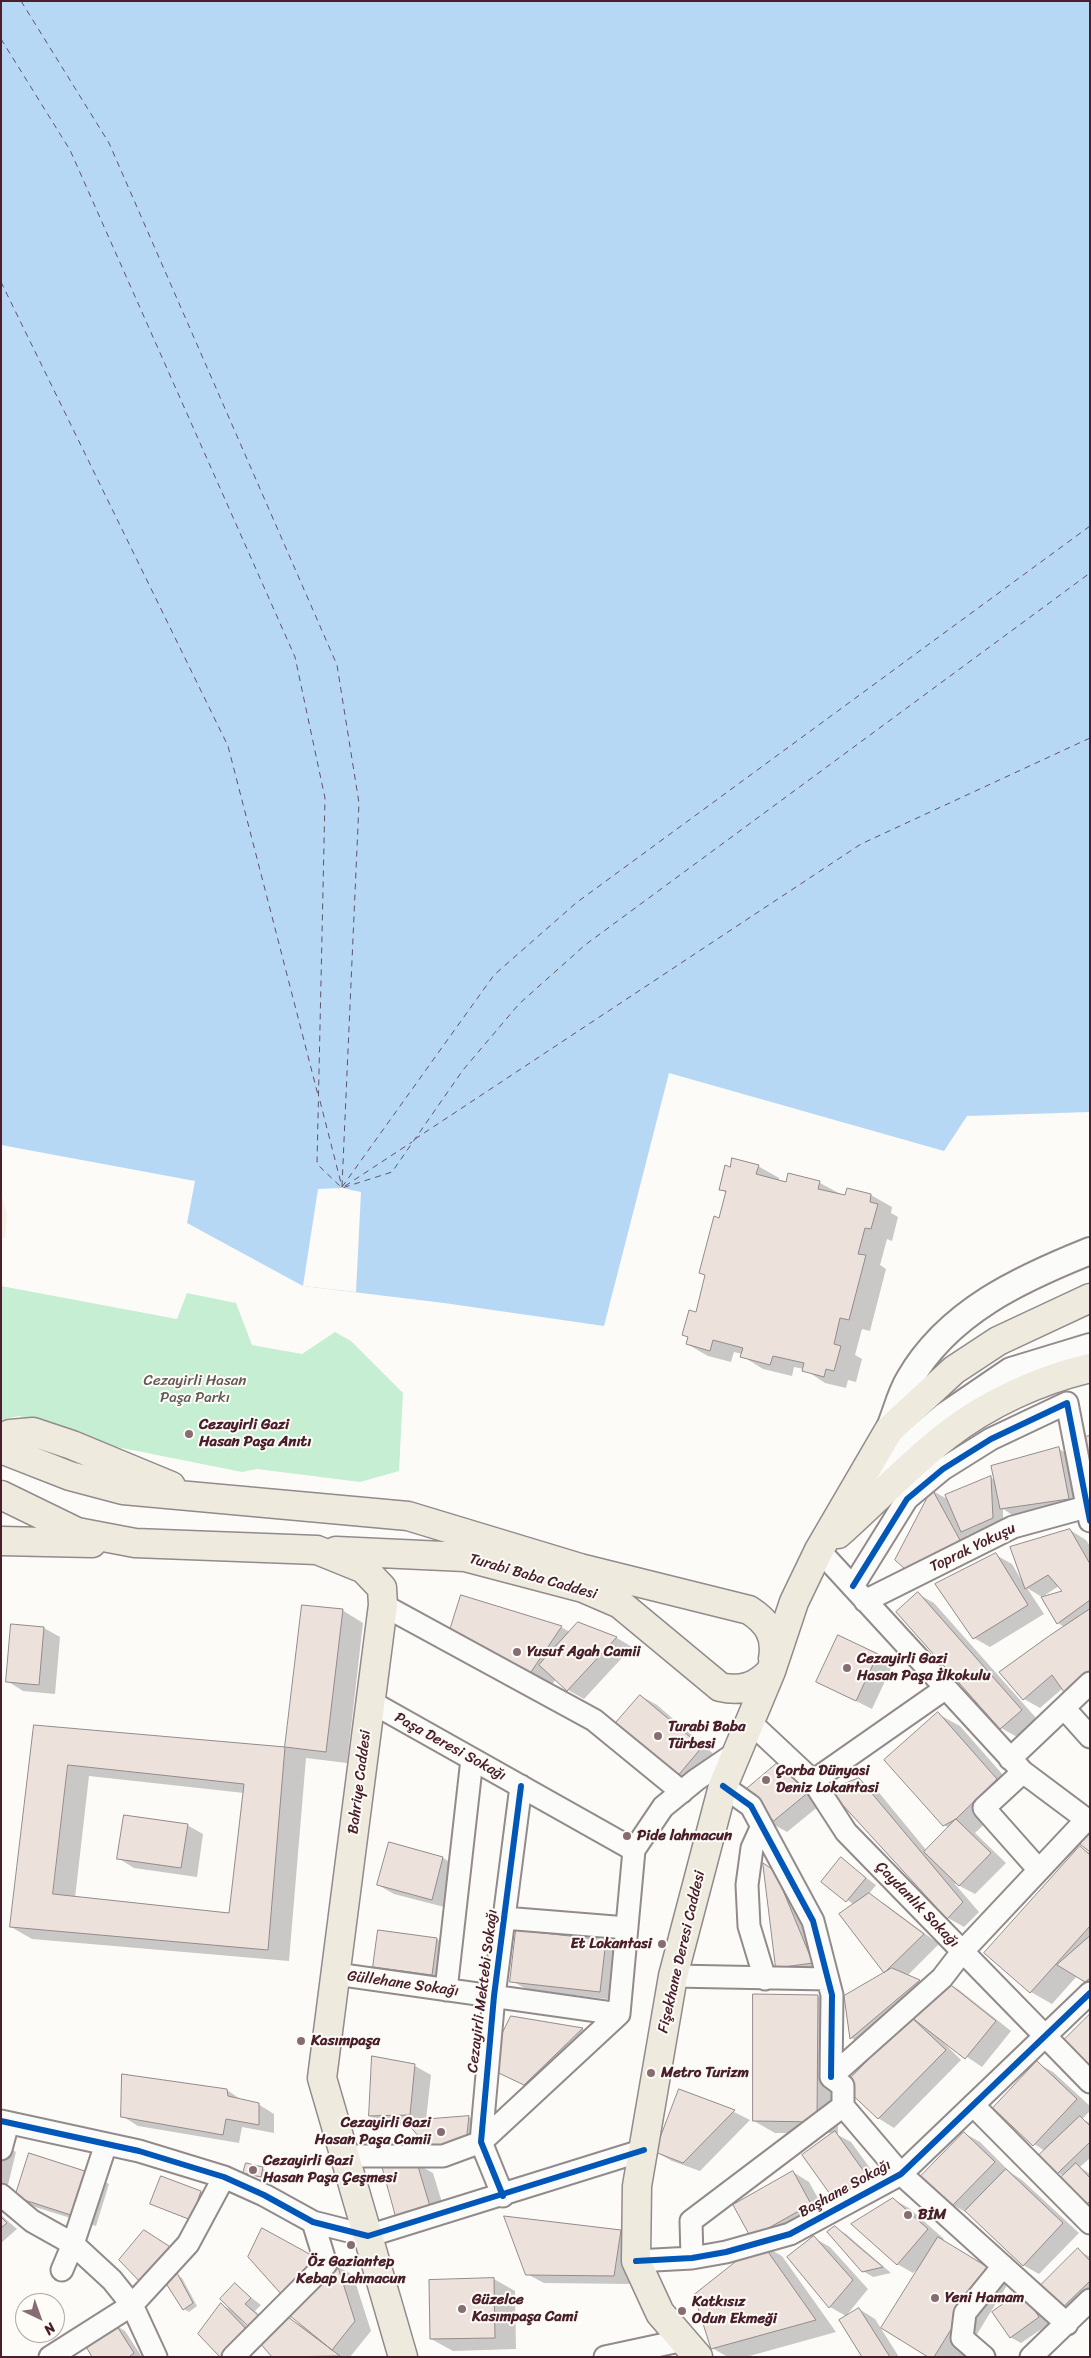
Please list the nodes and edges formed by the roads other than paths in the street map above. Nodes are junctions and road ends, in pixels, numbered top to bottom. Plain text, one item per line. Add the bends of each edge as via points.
1 (1090, 1251) edge
2 (1090, 1298) edge
3 (1090, 1347) edge
4 (1090, 1368) edge
5 (890, 1430) junction
6 (1, 1445) edge
7 (1, 1449) edge
8 (4, 1491) edge
9 (197, 1497) junction
10 (1088, 1514) edge
11 (853, 1520) junction
12 (1, 1541) edge
13 (136, 1544) junction
14 (317, 1550) junction
15 (820, 1550) junction
16 (859, 1593) junction
17 (794, 1602) junction
18 (383, 1605) junction
19 (749, 1610) junction
20 (771, 1671) junction
21 (1090, 1683) edge
22 (946, 1688) junction
23 (371, 1702) junction
24 (1064, 1708) junction
25 (750, 1722) junction
26 (1090, 1737) edge
27 (737, 1752) junction
28 (472, 1759) junction
29 (1017, 1766) junction
30 (813, 1781) junction
31 (521, 1786) junction
32 (723, 1786) junction
33 (682, 1792) junction
34 (1088, 1820) edge
35 (762, 1826) junction
36 (634, 1850) junction
37 (1039, 1870) junction
38 (504, 1918) junction
39 (627, 1928) junction
40 (962, 1952) junction
41 (336, 1974) junction
42 (674, 1976) junction
43 (765, 1979) junction
44 (828, 1979) junction
45 (446, 1990) junction
46 (1090, 1993) edge
47 (494, 1996) junction
48 (619, 2014) junction
49 (1046, 2036) junction
50 (831, 2077) junction
51 (1090, 2082) edge
52 (973, 2105) junction
53 (843, 2106) junction
54 (4, 2122) edge
55 (481, 2142) junction
56 (106, 2144) junction
57 (1, 2149) edge
58 (644, 2150) junction
59 (345, 2156) junction
60 (901, 2174) junction
61 (224, 2177) junction
62 (1, 2195) edge
63 (503, 2196) junction
64 (312, 2222) junction
65 (1090, 2223) edge
66 (368, 2236) junction
67 (73, 2244) junction
68 (692, 2258) junction
69 (636, 2261) junction
70 (1003, 2266) junction
71 (62, 2270) dead end
72 (1090, 2300) edge
73 (132, 2305) junction
74 (1067, 2324) junction
75 (691, 2348) edge
76 (50, 2357) edge
77 (156, 2357) edge
78 (233, 2357) edge
79 (403, 2357) edge
80 (605, 2357) edge
81 (984, 2357) edge
82 (1031, 2357) edge

1 - 5 street via 995,1294 950,1328 908,1381
2 - 5 main road, Fişekhane Deresi Caddesi via 998,1340 954,1370
3 - 11 street via 1011,1371 945,1416 907,1448
4 - 11 main road via 1051,1378 984,1410 946,1436
5 - 15 main road, Fişekhane Deresi Caddesi
6 - 9 main road via 10,1434 33,1432
7 - 9 main road via 70,1476 123,1490
8 - 13 main road, Bahriye Caddesi via 77,1532
9 - 19 main road via 408,1516 580,1568
10 - 16 street, Toprak Yokuşu via 1013,1527
10 - 16 street via 1067,1403 991,1439 943,1469 907,1499
11 - 15 main road
12 - 13 main road
13 - 14 main road, Bahriye Caddesi
14 - 18 main road, Bahriye Caddesi via 364,1569 382,1588
14 - 20 main road, Turabi Baba Caddesi via 465,1557 483,1561 583,1588 620,1604 720,1687 733,1690 749,1687 762,1681
15 - 16 street
15 - 17 main road, Fişekhane Deresi Caddesi
16 - 22 street
17 - 19 main road
17 - 20 main road, Fişekhane Deresi Caddesi
18 - 23 main road, Bahriye Caddesi
18 - 33 street via 594,1720
19 - 20 main road via 763,1619 772,1631 775,1649
20 - 25 main road, Fişekhane Deresi Caddesi
21 - 24 street
22 - 29 street
22 - 30 street
23 - 28 street, Paşa Deresi Sokağı
23 - 41 main road, Bahriye Caddesi
24 - 26 street
24 - 29 street
25 - 27 main road, Fişekhane Deresi Caddesi
25 - 30 street, Çaydanlık Sokağı
27 - 32 main road, Fişekhane Deresi Caddesi
27 - 33 street
28 - 31 street, Paşa Deresi Sokağı
28 - 45 street
29 - 34 street
29 - 37 street via 984,1808
30 - 40 street, Çaydanlık Sokağı via 846,1832
31 - 36 street, Paşa Deresi Sokağı
31 - 38 street, Cezayirli Mektebi Sokağı
32 - 35 street via 751,1806
32 - 42 main road, Fişekhane Deresi Caddesi
33 - 36 street via 663,1807
34 - 37 street
35 - 43 street via 752,1848 747,1884 749,1926
35 - 44 street via 813,1921
36 - 39 street
37 - 40 street
38 - 39 street
38 - 47 street, Cezayirli Mektebi Sokağı
39 - 48 street
40 - 49 street, Çaydanlık Sokağı
40 - 50 street via 942,1978
41 - 45 street, Güllehane Sokağı
41 - 59 main road, Bahriye Caddesi via 322,2078
42 - 43 street
42 - 58 main road, Fişekhane Deresi Caddesi
43 - 44 street
44 - 50 street via 832,1995
45 - 47 street, Güllehane Sokağı
46 - 49 street, Başhane Sokağı
47 - 48 street, Güllehane Sokağı
47 - 55 street, Cezayirli Mektebi Sokağı
48 - 55 street
49 - 51 street, Çaydanlık Sokağı
49 - 52 street, Başhane Sokağı
50 - 53 street via 843,2086
52 - 60 street, Başhane Sokağı
52 - 65 street
53 - 60 street
53 - 68 street via 691,2221
54 - 56 street
54 - 57 street
55 - 59 street via 443,2156
55 - 63 street, Cezayirli Mektebi Sokağı
56 - 61 street
56 - 67 street
58 - 63 street
58 - 69 main road, Fişekhane Deresi Caddesi via 637,2186
59 - 66 main road, Bahriye Caddesi
60 - 68 street, Başhane Sokağı via 790,2234
60 - 70 street
61 - 64 street
61 - 73 street via 188,2244
62 - 67 street via 32,2221
63 - 66 street
64 - 66 street
64 - 78 street via 326,2264
66 - 79 main road, Bahriye Caddesi
67 - 71 street
67 - 73 street via 112,2280
68 - 69 street, Başhane Sokağı
69 - 75 main road, Fişekhane Deresi Caddesi via 660,2313
70 - 74 street
70 - 81 street via 965,2313 962,2338
72 - 74 street
73 - 76 street
73 - 77 street
74 - 82 street
75 - 80 street

